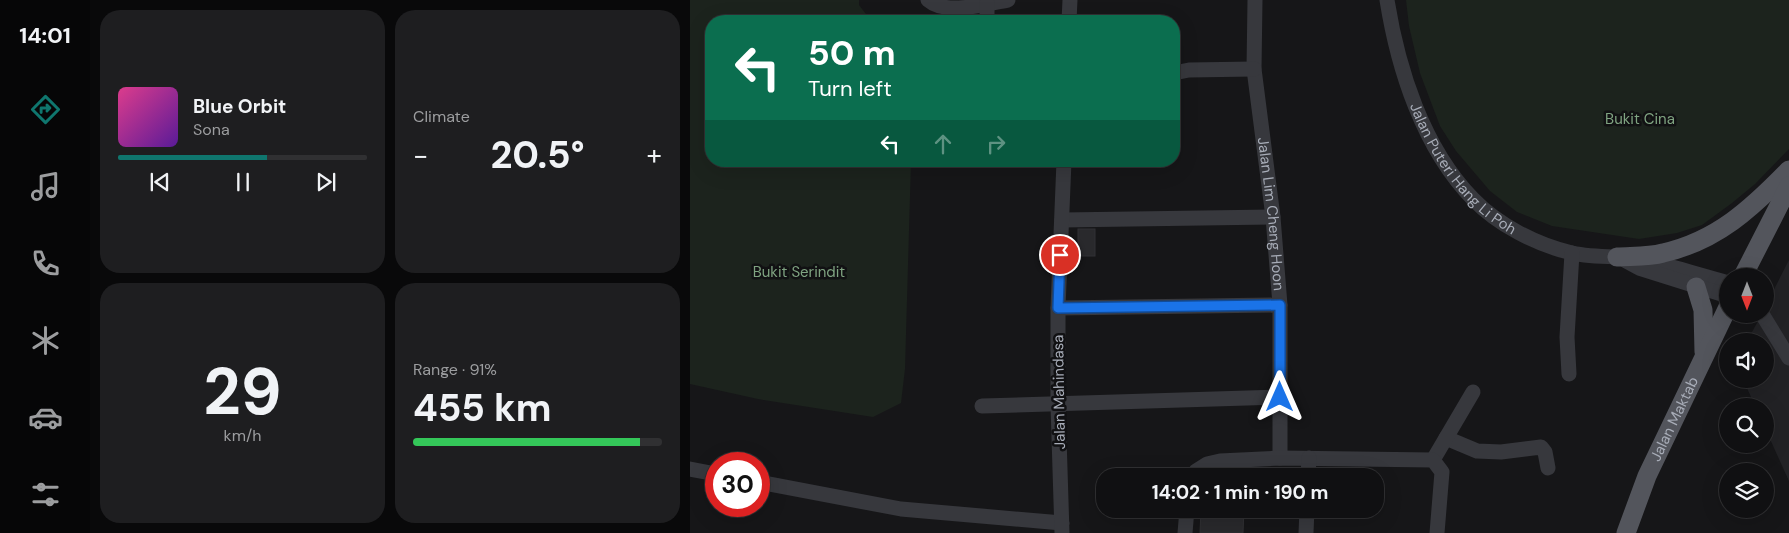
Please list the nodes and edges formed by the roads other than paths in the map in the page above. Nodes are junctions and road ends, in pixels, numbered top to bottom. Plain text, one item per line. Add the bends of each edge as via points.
1 (928, 0) edge
2 (1008, 0) edge
3 (1070, 0) edge
4 (1255, 0) edge
5 (1386, 0) edge
6 (988, 3) junction
7 (987, 15) edge
8 (1069, 15) edge
9 (1254, 69) junction
10 (1180, 72) edge
11 (1064, 167) edge
12 (1789, 170) edge
13 (1789, 186) edge
14 (1273, 217) junction
15 (1062, 220) junction
16 (1572, 253) junction
17 (1618, 257) junction
18 (1747, 268) edge
19 (1719, 280) edge
20 (1696, 287) junction
21 (1719, 293) edge
22 (1280, 305) junction
23 (1058, 308) junction
24 (1721, 323) edge
25 (1768, 323) edge
26 (1705, 358) junction
27 (1789, 358) edge
28 (1570, 374) dead end
29 (1473, 392) dead end
30 (1280, 397) junction
31 (1058, 405) junction
32 (982, 406) dead end
33 (1446, 438) junction
34 (1280, 458) junction
35 (1309, 458) junction
36 (1433, 460) junction
37 (1201, 468) edge
38 (1308, 468) edge
39 (1548, 468) dead end
40 (690, 469) edge
41 (705, 472) edge
42 (770, 484) edge
43 (1186, 518) edge
44 (1307, 518) edge
45 (1062, 528) edge
46 (1185, 533) edge
47 (1306, 533) edge
48 (1437, 533) edge
49 (1626, 533) edge

1 - 6 street via 935,6 947,8
2 - 6 street
3 - 8 street
4 - 9 street, Jalan Lim Cheng Hoon
5 - 16 street, Jalan Puteri Hang Li Poh via 1399,57 1416,107 1436,151 1452,175 1497,219 1522,235
6 - 7 street
9 - 10 street
9 - 14 street, Jalan Lim Cheng Hoon
11 - 15 street, Jalan Mahindasa
12 - 17 main road via 1754,205 1705,239 1662,254
13 - 18 main road
14 - 15 street
14 - 22 street, Jalan Lim Cheng Hoon
15 - 23 street, Jalan Mahindasa
16 - 17 street, Jalan Puteri Hang Li Poh
16 - 28 street via 1567,337
17 - 19 street, Jalan Puteri Hang Li Poh via 1642,258
17 - 20 street, Jalan Puteri Hang Li Poh via 1639,268
20 - 21 street, Jalan Puteri Hang Li Poh
20 - 26 main road via 1703,310
22 - 23 street
22 - 30 street, Jalan Lim Cheng Hoon
23 - 31 street, Jalan Mahindasa
24 - 26 main road, Jalan Maktab
25 - 27 street
26 - 49 main road, Jalan Maktab via 1648,476
29 - 33 street
30 - 31 street
30 - 34 street, Jalan Lim Cheng Hoon
31 - 32 street
31 - 45 street, Jalan Mahindasa
33 - 36 street
33 - 39 street via 1477,451 1541,447
34 - 35 street
34 - 37 street via 1220,462
35 - 36 street
35 - 38 street
36 - 48 street via 1442,472
40 - 41 street
42 - 45 street via 901,509
43 - 46 street
44 - 47 street

